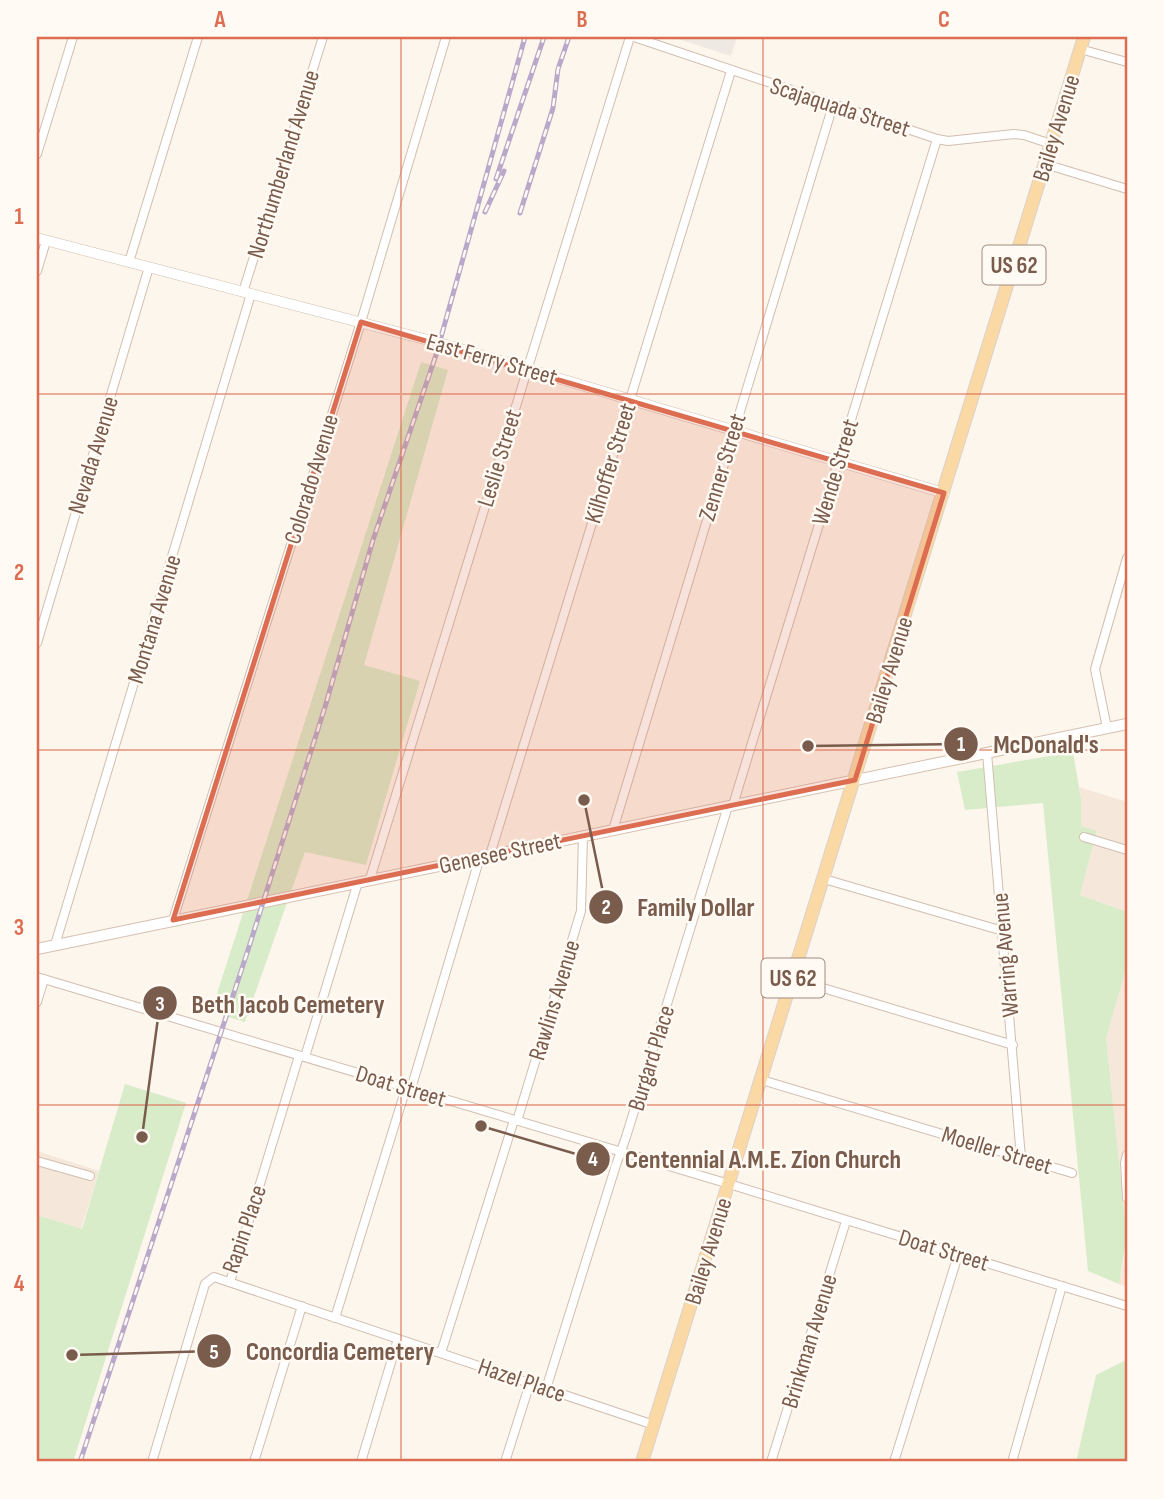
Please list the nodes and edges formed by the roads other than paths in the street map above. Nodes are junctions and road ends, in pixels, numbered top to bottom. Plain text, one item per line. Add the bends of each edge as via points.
1 (73, 37) edge
2 (198, 37) edge
3 (323, 37) edge
4 (446, 37) edge
5 (632, 37) edge
6 (1082, 43) edge
7 (1127, 62) edge
8 (731, 71) junction
9 (833, 105) junction
10 (937, 139) junction
11 (1051, 144) junction
12 (37, 154) edge
13 (1045, 164) junction
14 (1127, 189) edge
15 (41, 239) edge
16 (129, 262) junction
17 (149, 267) junction
18 (37, 271) edge
19 (247, 293) junction
20 (361, 322) junction
21 (527, 369) junction
22 (629, 399) junction
23 (733, 430) junction
24 (838, 461) junction
25 (944, 493) junction
26 (1127, 558) edge
27 (37, 643) edge
28 (1127, 724) edge
29 (1107, 728) junction
30 (987, 753) junction
31 (855, 780) junction
32 (730, 806) junction
33 (613, 830) junction
34 (583, 836) junction
35 (1084, 837) dead end
36 (1127, 849) edge
37 (485, 856) junction
38 (370, 879) junction
39 (824, 879) junction
40 (358, 882) junction
41 (173, 920) junction
42 (1003, 931) junction
43 (55, 945) junction
44 (37, 948) edge
45 (40, 978) edge
46 (793, 979) junction
47 (37, 1002) edge
48 (1013, 1045) junction
49 (302, 1056) junction
50 (762, 1080) junction
51 (408, 1088) junction
52 (515, 1121) junction
53 (621, 1152) junction
54 (1127, 1155) edge
55 (1021, 1158) junction
56 (37, 1160) edge
57 (1072, 1173) dead end
58 (90, 1176) dead end
59 (729, 1184) junction
60 (1127, 1198) edge
61 (846, 1221) junction
62 (958, 1255) junction
63 (230, 1282) junction
64 (1062, 1286) junction
65 (302, 1306) junction
66 (1127, 1306) edge
67 (335, 1318) junction
68 (398, 1339) junction
69 (441, 1353) junction
70 (530, 1383) junction
71 (546, 1389) junction
72 (654, 1425) junction
73 (152, 1462) edge
74 (254, 1462) edge
75 (361, 1462) edge
76 (505, 1462) edge
77 (642, 1462) edge
78 (771, 1462) edge
79 (894, 1462) edge
80 (1012, 1462) edge

1 - 12 street
2 - 16 street
3 - 19 street, Northumberland Avenue
4 - 20 street, Colorado Avenue
5 - 8 street, Scajaquada Street
5 - 21 street, Leslie Street
6 - 7 street
6 - 11 main road, Bailey Avenue / US 62
8 - 9 street, Scajaquada Street
8 - 22 street, Kilhoffer Street
9 - 10 street, Scajaquada Street
9 - 23 street, Zenner Street
10 - 11 street, Scajaquada Street via 1024,135
10 - 24 street, Wende Street
11 - 13 main road, Bailey Avenue / US 62
13 - 14 street
13 - 25 main road, Bailey Avenue / US 62
15 - 16 street, East Ferry Street
15 - 18 street
16 - 17 street, East Ferry Street
17 - 19 street, East Ferry Street
17 - 27 street, Nevada Avenue
19 - 20 street, East Ferry Street
19 - 43 street, Montana Avenue
20 - 21 street, East Ferry Street
20 - 41 street, Colorado Avenue
21 - 22 street, East Ferry Street
21 - 38 street, Leslie Street
22 - 23 street, East Ferry Street
22 - 37 street, Kilhoffer Street
23 - 24 street, East Ferry Street
23 - 33 street, Zenner Street
24 - 25 street, East Ferry Street
24 - 32 street, Wende Street
25 - 31 main road, Bailey Avenue / US 62
26 - 29 street via 1095,669
28 - 29 main road, Genesee Street
29 - 30 main road, Genesee Street
30 - 31 main road, Genesee Street
30 - 42 street, Warring Avenue
31 - 32 main road, Genesee Street
31 - 39 main road, Bailey Avenue / US 62
32 - 33 main road, Genesee Street
32 - 53 street, Burgard Place
33 - 34 main road, Genesee Street
34 - 37 main road, Genesee Street
34 - 52 street, Rawlins Avenue via 581,911
35 - 36 street
37 - 38 main road, Genesee Street
37 - 51 street, Kilhoffer Street
38 - 40 main road, Genesee Street
39 - 42 street
39 - 46 main road, Bailey Avenue / US 62
40 - 41 main road, Genesee Street
40 - 49 street, Rapin Place
41 - 43 main road, Genesee Street
42 - 48 street, Warring Avenue
43 - 44 main road, Genesee Street
45 - 47 street
45 - 49 street, Doat Street
46 - 48 street
46 - 50 main road, Bailey Avenue / US 62
48 - 55 street, Warring Avenue
49 - 51 street, Doat Street
49 - 63 street, Rapin Place
50 - 55 street, Moeller Street
50 - 59 main road, Bailey Avenue / US 62
51 - 52 street, Doat Street
51 - 67 street, Kilhoffer Street
52 - 53 street, Doat Street
52 - 69 street, Rawlins Avenue
53 - 59 street, Doat Street
53 - 71 street, Burgard Place
54 - 60 street
55 - 57 street, Moeller Street
56 - 58 street
59 - 61 street, Doat Street
59 - 72 main road, Bailey Avenue / US 62
61 - 62 street, Doat Street
61 - 78 street, Brinkman Avenue
62 - 64 street, Doat Street
62 - 79 street
63 - 65 street, Hazel Place
63 - 73 street, Rapin Place via 214,1277 205,1284
64 - 66 street, Doat Street
64 - 80 street
65 - 67 street, Hazel Place
65 - 74 street
67 - 68 street, Hazel Place
68 - 69 street, Hazel Place
68 - 75 street
69 - 70 street, Hazel Place
70 - 71 street, Hazel Place
70 - 76 street
71 - 72 street, Hazel Place
72 - 77 main road, Bailey Avenue / US 62

